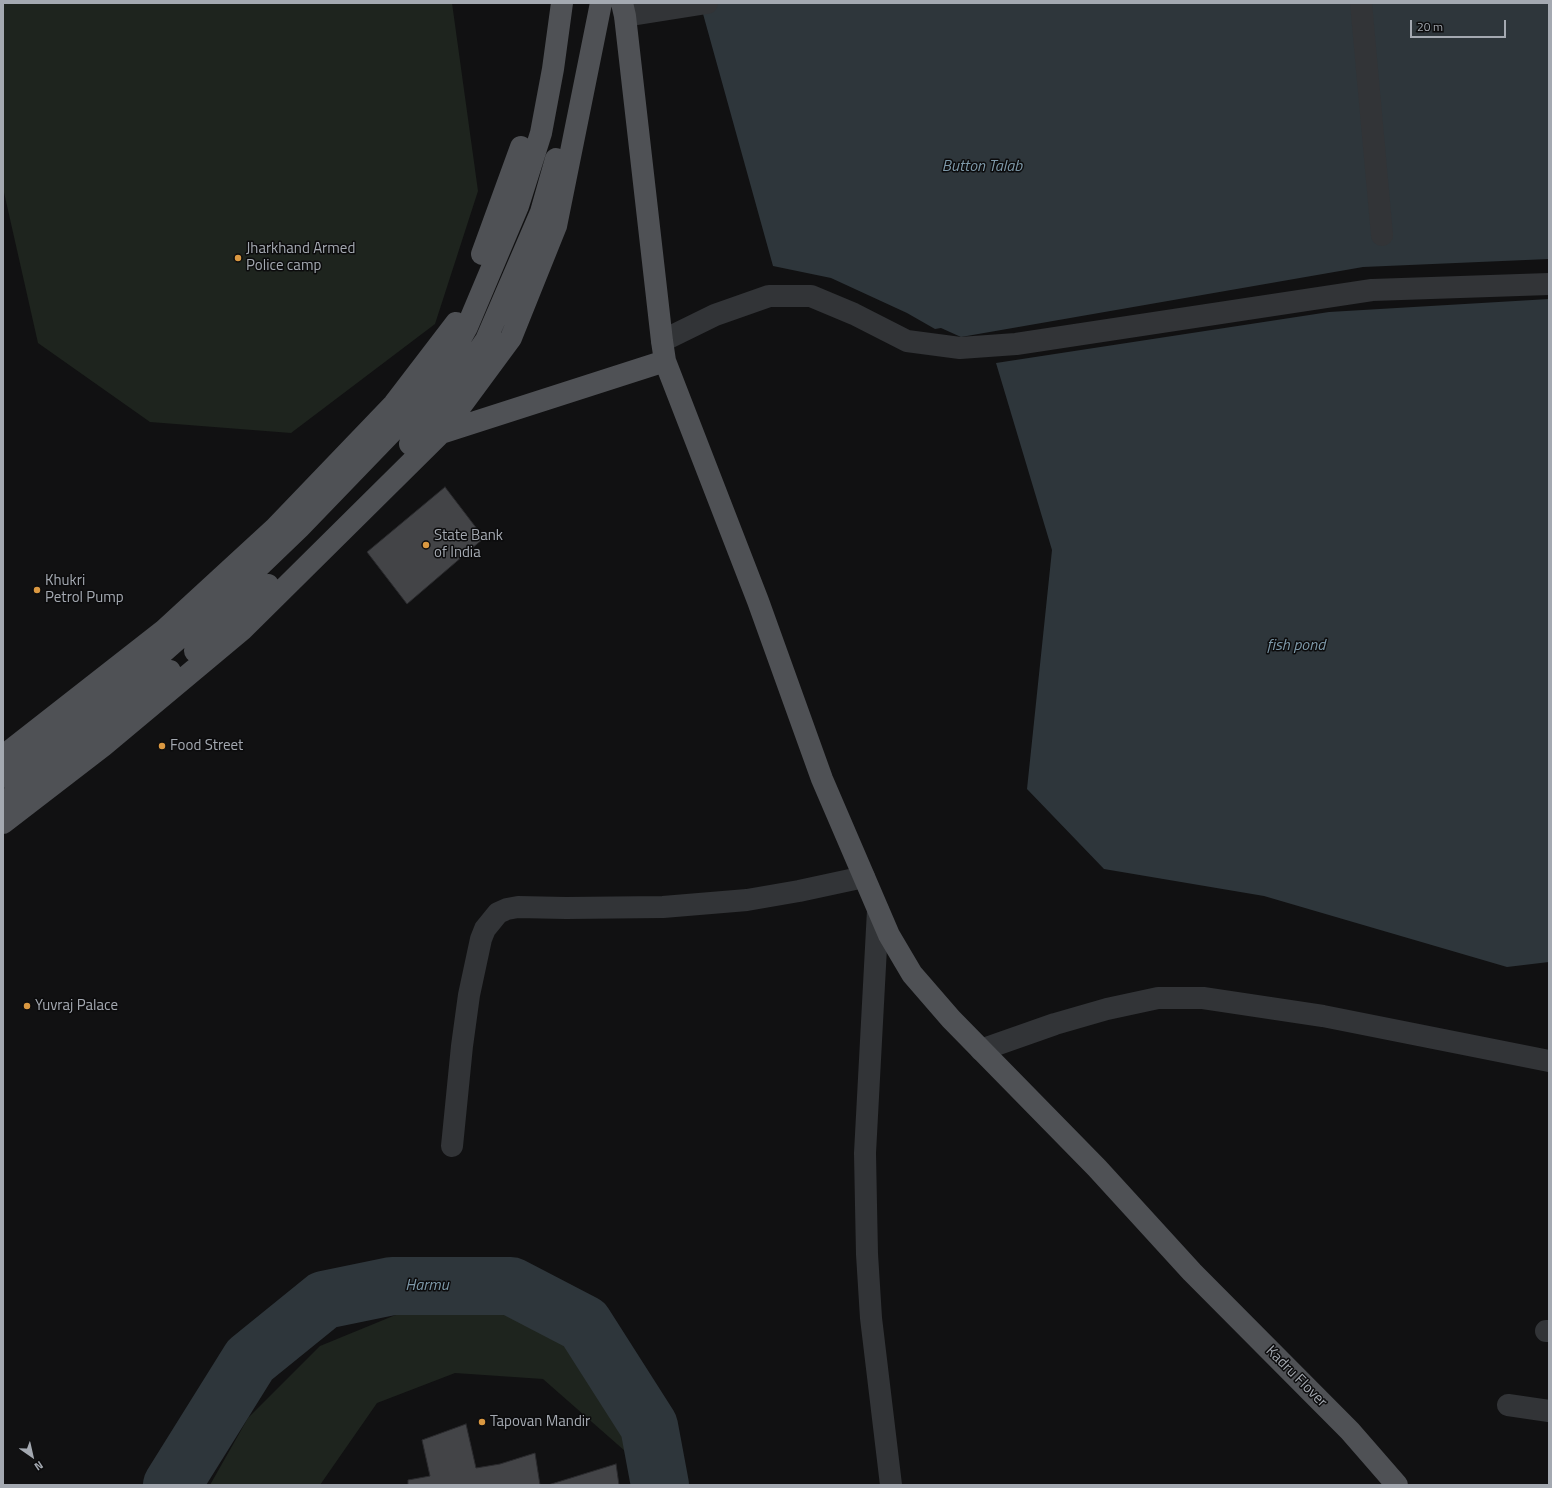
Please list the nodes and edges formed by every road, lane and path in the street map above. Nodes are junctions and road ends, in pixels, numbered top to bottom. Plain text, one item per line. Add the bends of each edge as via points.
1 (548, 3) edge
2 (562, 3) edge
3 (588, 3) edge
4 (601, 3) edge
5 (707, 3) edge
6 (1361, 3) edge
7 (623, 9) edge
8 (1382, 236) dead end
9 (1549, 284) edge
10 (664, 351) junction
11 (441, 433) junction
12 (3, 756) edge
13 (3, 777) edge
14 (3, 803) edge
15 (3, 823) edge
16 (864, 877) junction
17 (878, 910) junction
18 (981, 1050) junction
19 (1549, 1061) edge
20 (452, 1146) dead end
21 (1508, 1405) dead end
22 (1549, 1411) edge
23 (891, 1485) edge
24 (1397, 1485) edge

1 - 12 main road via 527,132 457,322 394,404 275,528 163,631
2 - 13 main road via 541,134 518,206 468,327 441,373 409,414 247,578 144,669
3 - 14 main road via 562,135 541,212 486,340 426,428 289,565 196,650
4 - 11 main road via 556,226 511,338
5 - 7 street
6 - 8 street
7 - 10 main road, Kadru Flover
9 - 10 street via 1372,290 1016,344 960,348 907,341 811,296 769,296 715,315
10 - 11 main road
10 - 16 main road, Kadru Flover via 822,779
11 - 15 main road via 243,629 103,746
16 - 17 main road, Kadru Flover
16 - 20 street via 799,892 747,900 663,907 518,907 498,913 485,929 481,939 469,995
17 - 18 main road, Kadru Flover via 889,935 912,974
17 - 23 street via 865,1153 867,1254 871,1318
18 - 19 street via 1107,1009 1158,998 1203,998 1323,1016
18 - 24 main road, Kadru Flover via 1097,1168 1192,1272 1350,1431
21 - 22 street

